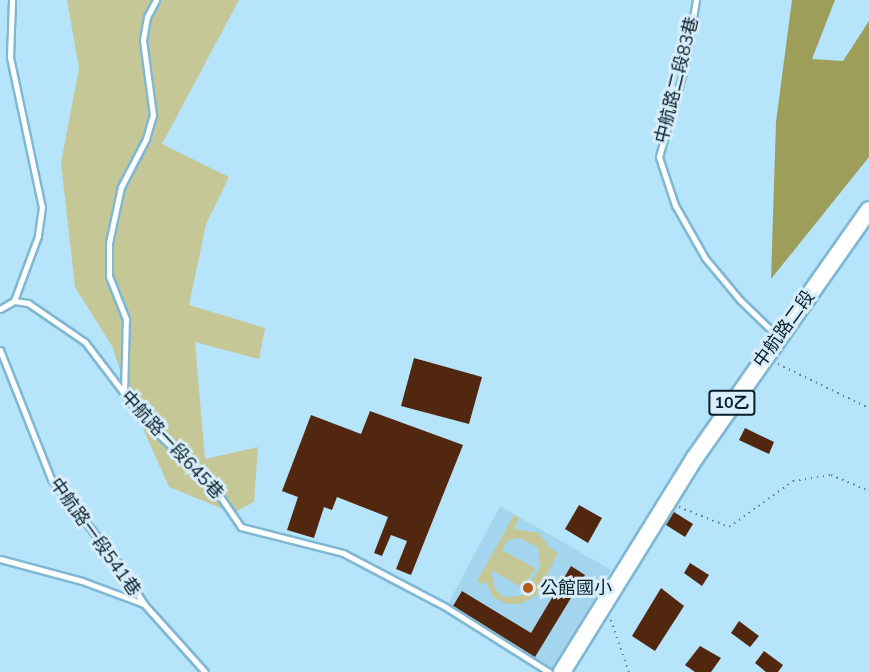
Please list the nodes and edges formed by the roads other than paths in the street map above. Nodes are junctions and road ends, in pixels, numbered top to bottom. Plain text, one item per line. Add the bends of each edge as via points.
1 (12, 0) edge
2 (156, 0) edge
3 (696, 0) edge
4 (869, 210) edge
5 (14, 301) junction
6 (0, 309) edge
7 (778, 337) junction
8 (0, 350) edge
9 (124, 393) junction
10 (0, 559) edge
11 (144, 604) junction
12 (206, 672) edge
13 (549, 672) edge
14 (562, 672) edge

1 - 5 lane via 10,57 42,207 38,236
2 - 9 lane via 143,40 153,115 146,139 121,187 110,243 109,276 126,319
3 - 7 lane, 中航路二段83巷 via 684,69 659,157 675,205 705,258
4 - 7 main road, 中航路二段 / 10乙
5 - 6 lane
5 - 9 lane, 中航路一段645巷 via 28,303 85,342
7 - 14 main road, 中航路二段 / 10乙 via 668,502
8 - 11 lane, 中航路一段541巷 via 51,479 119,564
9 - 13 lane, 中航路一段645巷 via 176,453 210,482 241,527 343,553 444,606
10 - 11 lane via 82,580
11 - 12 lane, 中航路一段541巷

